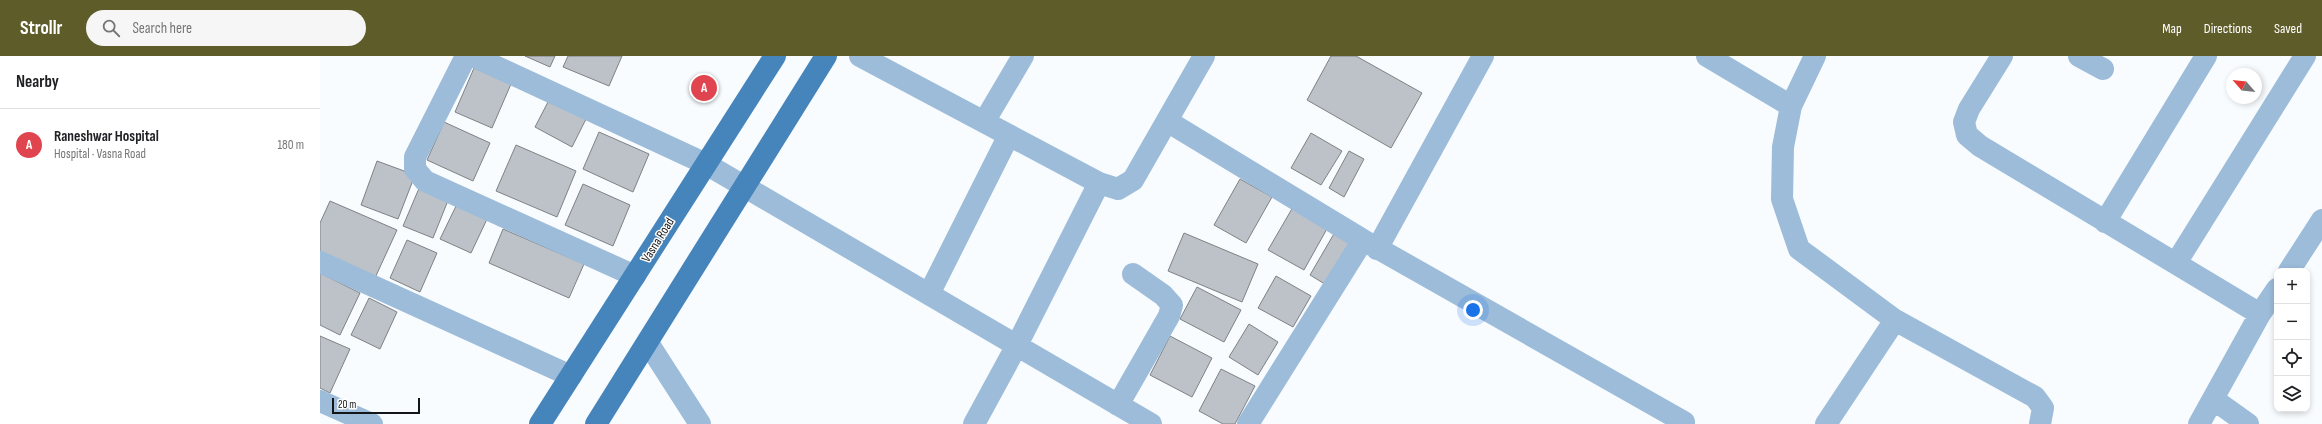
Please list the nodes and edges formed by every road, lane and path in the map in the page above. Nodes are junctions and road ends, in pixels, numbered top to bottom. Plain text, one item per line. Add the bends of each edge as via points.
1 (466, 56) edge
2 (473, 56) edge
3 (775, 56) edge
4 (826, 56) edge
5 (860, 56) edge
6 (1023, 56) edge
7 (1204, 56) edge
8 (1483, 56) edge
9 (1707, 56) edge
10 (1815, 56) edge
11 (2002, 56) edge
12 (2079, 56) edge
13 (2206, 56) edge
14 (2305, 56) edge
15 (2103, 69) dead end
16 (1790, 106) junction
17 (1167, 121) junction
18 (984, 122) junction
19 (1009, 135) junction
20 (706, 164) junction
21 (1099, 183) junction
22 (746, 186) junction
23 (2322, 220) edge
24 (2105, 222) junction
25 (1370, 244) junction
26 (320, 262) edge
27 (2176, 263) junction
28 (2291, 268) edge
29 (1133, 274) dead end
30 (635, 276) junction
31 (2274, 293) edge
32 (929, 294) junction
33 (2260, 314) junction
34 (1895, 320) junction
35 (648, 343) junction
36 (1018, 345) junction
37 (571, 376) junction
38 (2213, 399) junction
39 (320, 401) edge
40 (1118, 404) junction
41 (1684, 422) dead end
42 (372, 424) edge
43 (540, 424) edge
44 (596, 424) edge
45 (700, 424) edge
46 (974, 424) edge
47 (1151, 424) edge
48 (1248, 424) edge
49 (1826, 424) edge
50 (2040, 424) edge
51 (2199, 424) edge
52 (2248, 424) edge

1 - 30 street via 415,157 414,169 425,181
2 - 20 street
3 - 20 main road, Vasna Road
4 - 22 main road
5 - 18 street
6 - 18 street
7 - 17 street
8 - 25 street
9 - 16 street
10 - 16 street
11 - 24 street via 1969,109 1964,122 1967,135 1980,146
12 - 15 street
13 - 24 street
14 - 27 street
16 - 34 street via 1783,147 1782,199 1799,249
17 - 21 street via 1133,180 1118,189
17 - 25 street
18 - 19 street
19 - 21 street
19 - 32 street
20 - 22 street
20 - 30 main road, Vasna Road
21 - 36 street
22 - 32 street
22 - 35 main road
23 - 28 street
24 - 27 street
25 - 41 street
25 - 48 street
26 - 37 street
27 - 33 street
29 - 40 street via 1163,295 1172,305 1169,316
30 - 37 main road, Vasna Road
31 - 33 street
32 - 36 street
33 - 38 street
34 - 49 street
34 - 50 street via 2035,397 2043,408
35 - 44 main road
35 - 45 street
36 - 40 street
36 - 46 street
37 - 43 main road, Vasna Road
38 - 51 street
38 - 52 street
39 - 42 street
40 - 47 street

